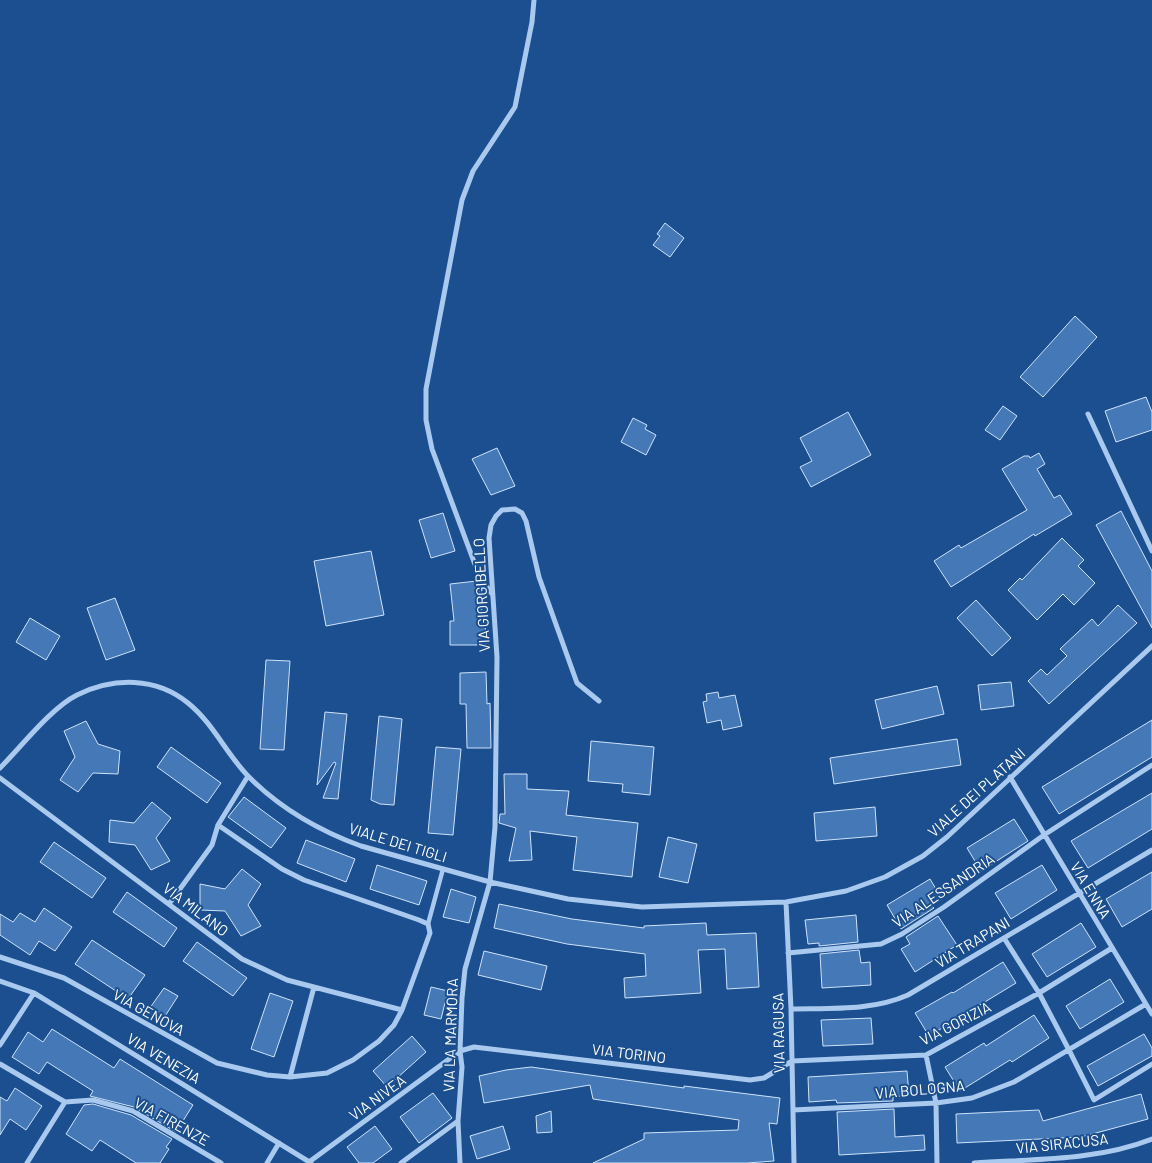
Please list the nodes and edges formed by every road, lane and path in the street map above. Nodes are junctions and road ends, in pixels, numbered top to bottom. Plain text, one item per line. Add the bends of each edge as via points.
1 (534, 0) edge
2 (1088, 414) dead end
3 (1152, 551) edge
4 (492, 594) junction
5 (1152, 646) edge
6 (600, 701) dead end
7 (1152, 765) edge
8 (0, 768) edge
9 (248, 776) junction
10 (1010, 777) junction
11 (0, 778) edge
12 (218, 825) junction
13 (1044, 836) junction
14 (1152, 850) edge
15 (443, 869) junction
16 (490, 882) junction
17 (1079, 893) junction
18 (786, 902) junction
19 (169, 904) junction
20 (428, 924) junction
21 (1004, 938) junction
22 (1112, 948) junction
23 (788, 953) junction
24 (0, 957) edge
25 (0, 981) edge
26 (314, 987) junction
27 (34, 993) junction
28 (1038, 993) junction
29 (1146, 1004) junction
30 (791, 1009) junction
31 (402, 1010) junction
32 (1152, 1014) edge
33 (0, 1045) edge
34 (1070, 1050) junction
35 (460, 1051) junction
36 (926, 1055) junction
37 (792, 1061) junction
38 (0, 1064) edge
39 (1152, 1064) edge
40 (290, 1077) junction
41 (65, 1102) junction
42 (936, 1103) junction
43 (793, 1110) junction
44 (458, 1121) junction
45 (1152, 1139) edge
46 (279, 1143) junction
47 (310, 1162) edge
48 (27, 1163) edge
49 (221, 1163) edge
50 (267, 1163) edge
51 (401, 1163) edge
52 (460, 1163) edge
53 (794, 1163) edge
54 (936, 1163) edge
55 (974, 1163) edge

1 - 4 street via 515,107 474,171 462,200 426,389 426,420 432,449 480,578
2 - 3 street
4 - 6 street, VIA GIORGIBELLO via 491,525 502,510 515,509 526,521 539,577 577,683
4 - 16 street, VIA GIORGIBELLO via 498,704 496,826
5 - 10 street, VIALE DEI PLATANI
7 - 13 street, VIA ALESSANDRIA
8 - 9 street, VIALE DEI TIGLI via 49,717 77,696 109,684 137,681 161,687 188,703 207,721
9 - 12 street
9 - 15 street, VIALE DEI TIGLI via 304,819 341,838
10 - 13 street, VIA ENNA
10 - 18 street, VIALE DEI PLATANI via 923,856 885,877 846,891
11 - 19 street, VIA MILANO
12 - 19 street via 212,844
12 - 20 street via 282,869 304,880
13 - 17 street, VIA ENNA
13 - 23 street, VIA ALESSANDRIA via 944,907 881,944
14 - 17 street, VIA TRAPANI
15 - 16 street, VIALE DEI TIGLI
15 - 20 street
16 - 18 street, VIALE DEI TIGLI via 568,899 642,908
16 - 35 street, VIA LA MARMORA via 465,969
17 - 21 street, VIA TRAPANI
17 - 22 street, VIA ENNA
18 - 23 street, VIA RAGUSA
19 - 26 street, VIA MILANO via 242,959 287,980
20 - 31 street, VIA GENOVA via 430,933
21 - 28 street
21 - 30 street, VIA TRAPANI via 892,1002 873,1006
22 - 28 street, VIA GORIZIA
22 - 29 street, VIA ENNA
23 - 30 street, VIA RAGUSA
24 - 40 street, VIA GENOVA via 64,978 218,1063
25 - 27 street, VIA VENEZIA
26 - 31 street, VIA MILANO
26 - 40 street
27 - 33 street
27 - 46 street, VIA VENEZIA
28 - 34 street
28 - 36 street, VIA GORIZIA
29 - 32 street, VIA ENNA
29 - 34 street, VIA BOLOGNA
30 - 37 street, VIA RAGUSA
31 - 40 street, VIA GENOVA via 394,1025 379,1041 353,1060 327,1073
34 - 39 street via 1094,1100
34 - 42 street, VIA BOLOGNA via 1014,1082 972,1098
35 - 37 street, VIA TORINO via 474,1047 750,1080 764,1078
35 - 44 street, VIA LA MARMORA
35 - 47 street, VIA NIVEA
36 - 37 street, VIA GORIZIA
36 - 42 street
37 - 43 street, VIA RAGUSA
38 - 41 street
41 - 48 street
41 - 49 street, VIA FIRENZE via 93,1100 133,1111
42 - 43 street, VIA BOLOGNA
42 - 54 street
43 - 53 street, VIA RAGUSA
44 - 51 street
44 - 52 street, VIA LA MARMORA
45 - 55 street, VIA SIRACUSA via 1084,1156
46 - 47 street, VIA VENEZIA
46 - 50 street

